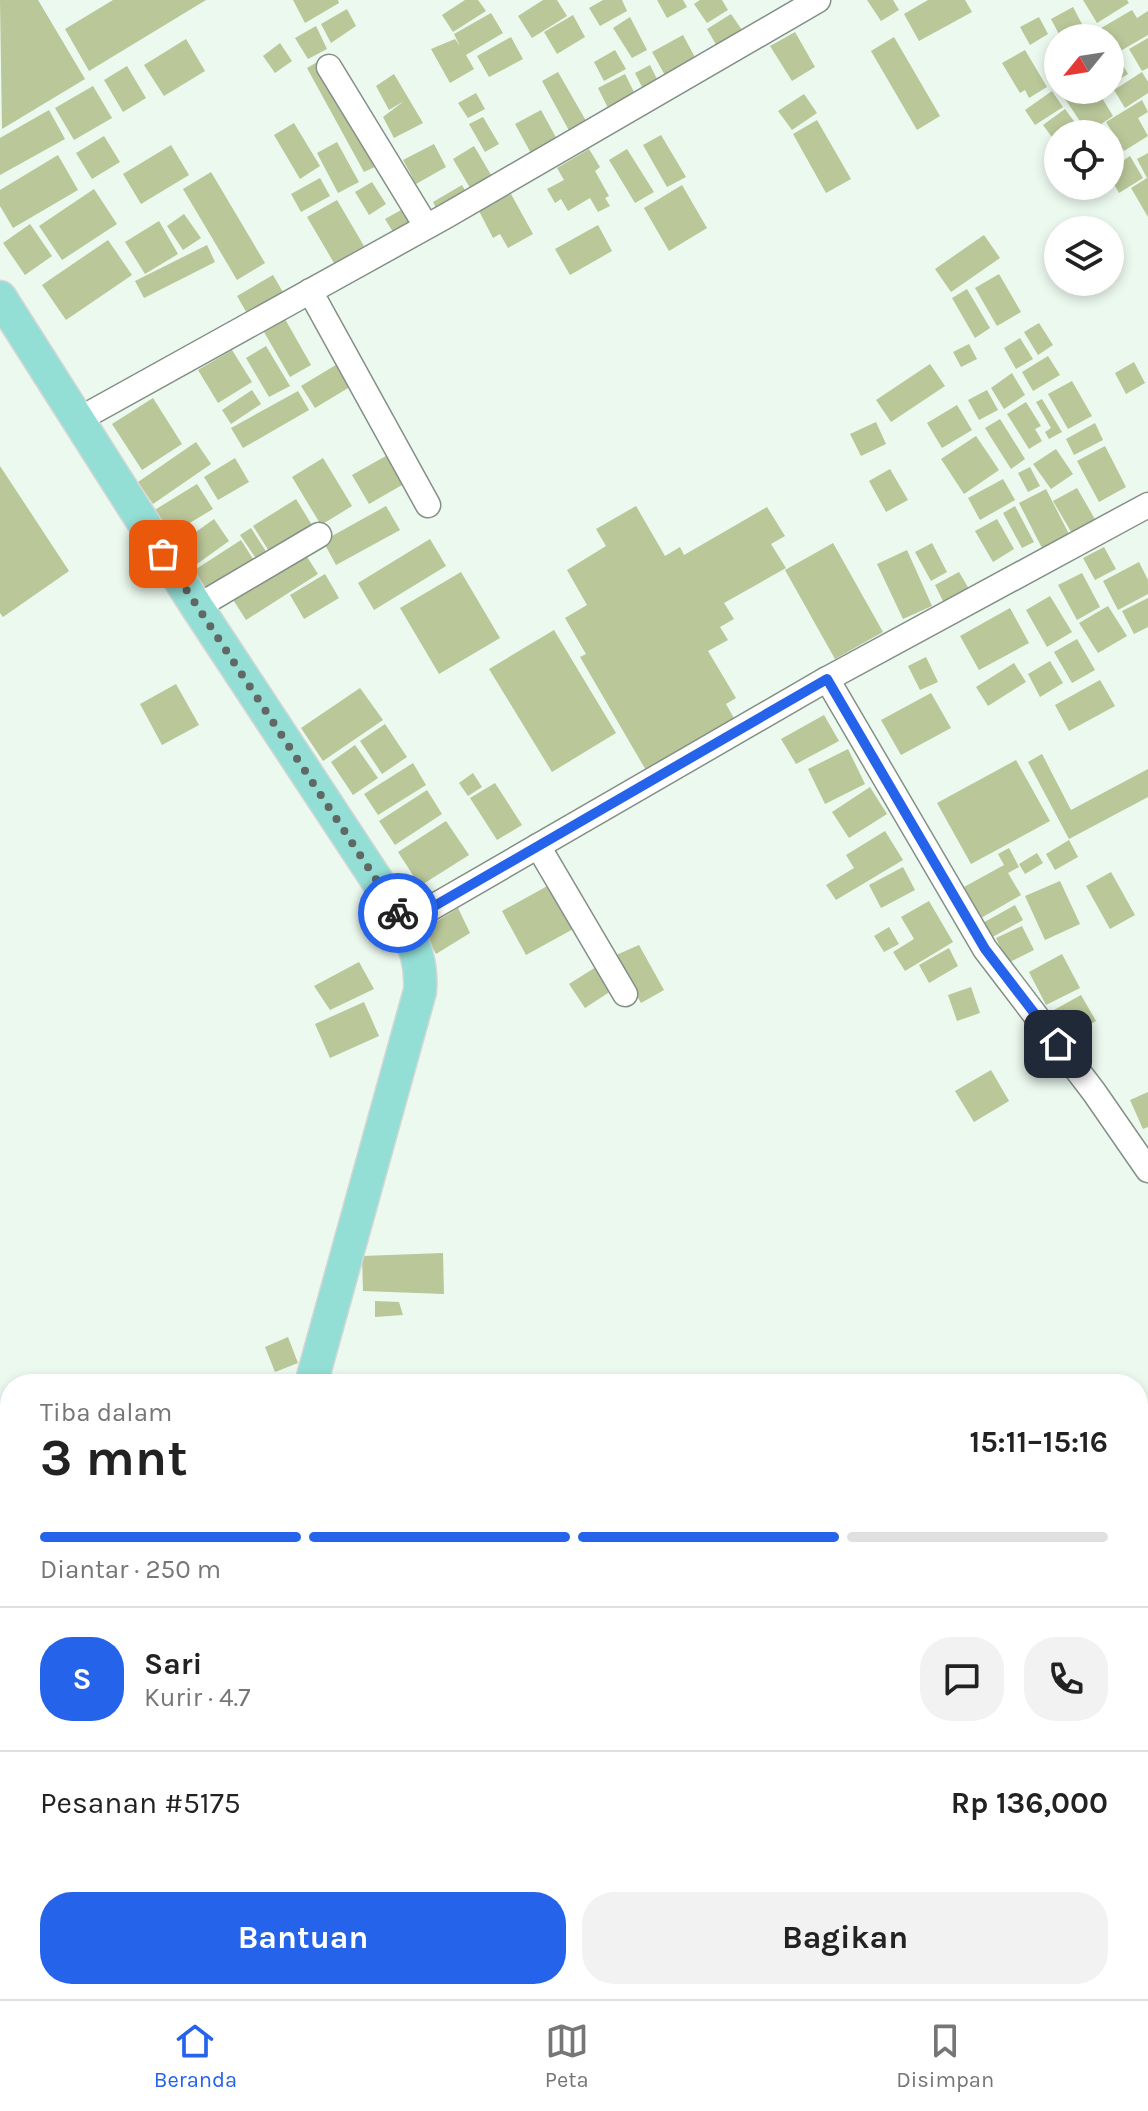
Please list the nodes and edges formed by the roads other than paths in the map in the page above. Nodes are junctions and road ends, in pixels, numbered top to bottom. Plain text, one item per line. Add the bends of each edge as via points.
1 (818, 0) edge
2 (329, 67) dead end
3 (426, 226) junction
4 (310, 291) junction
5 (0, 297) edge
6 (78, 420) junction
7 (428, 505) dead end
8 (1148, 505) edge
9 (319, 535) dead end
10 (197, 607) junction
11 (827, 679) junction
12 (538, 846) junction
13 (405, 923) junction
14 (625, 994) dead end
15 (1148, 1170) edge
16 (314, 1374) edge

1 - 3 street
2 - 3 street
3 - 4 street
4 - 6 street
4 - 7 street
5 - 6 main road
6 - 10 main road
8 - 11 street
9 - 10 street
10 - 13 main road
11 - 12 street
11 - 15 street via 985,949
12 - 13 street
12 - 14 street
13 - 16 main road via 421,970 420,991

